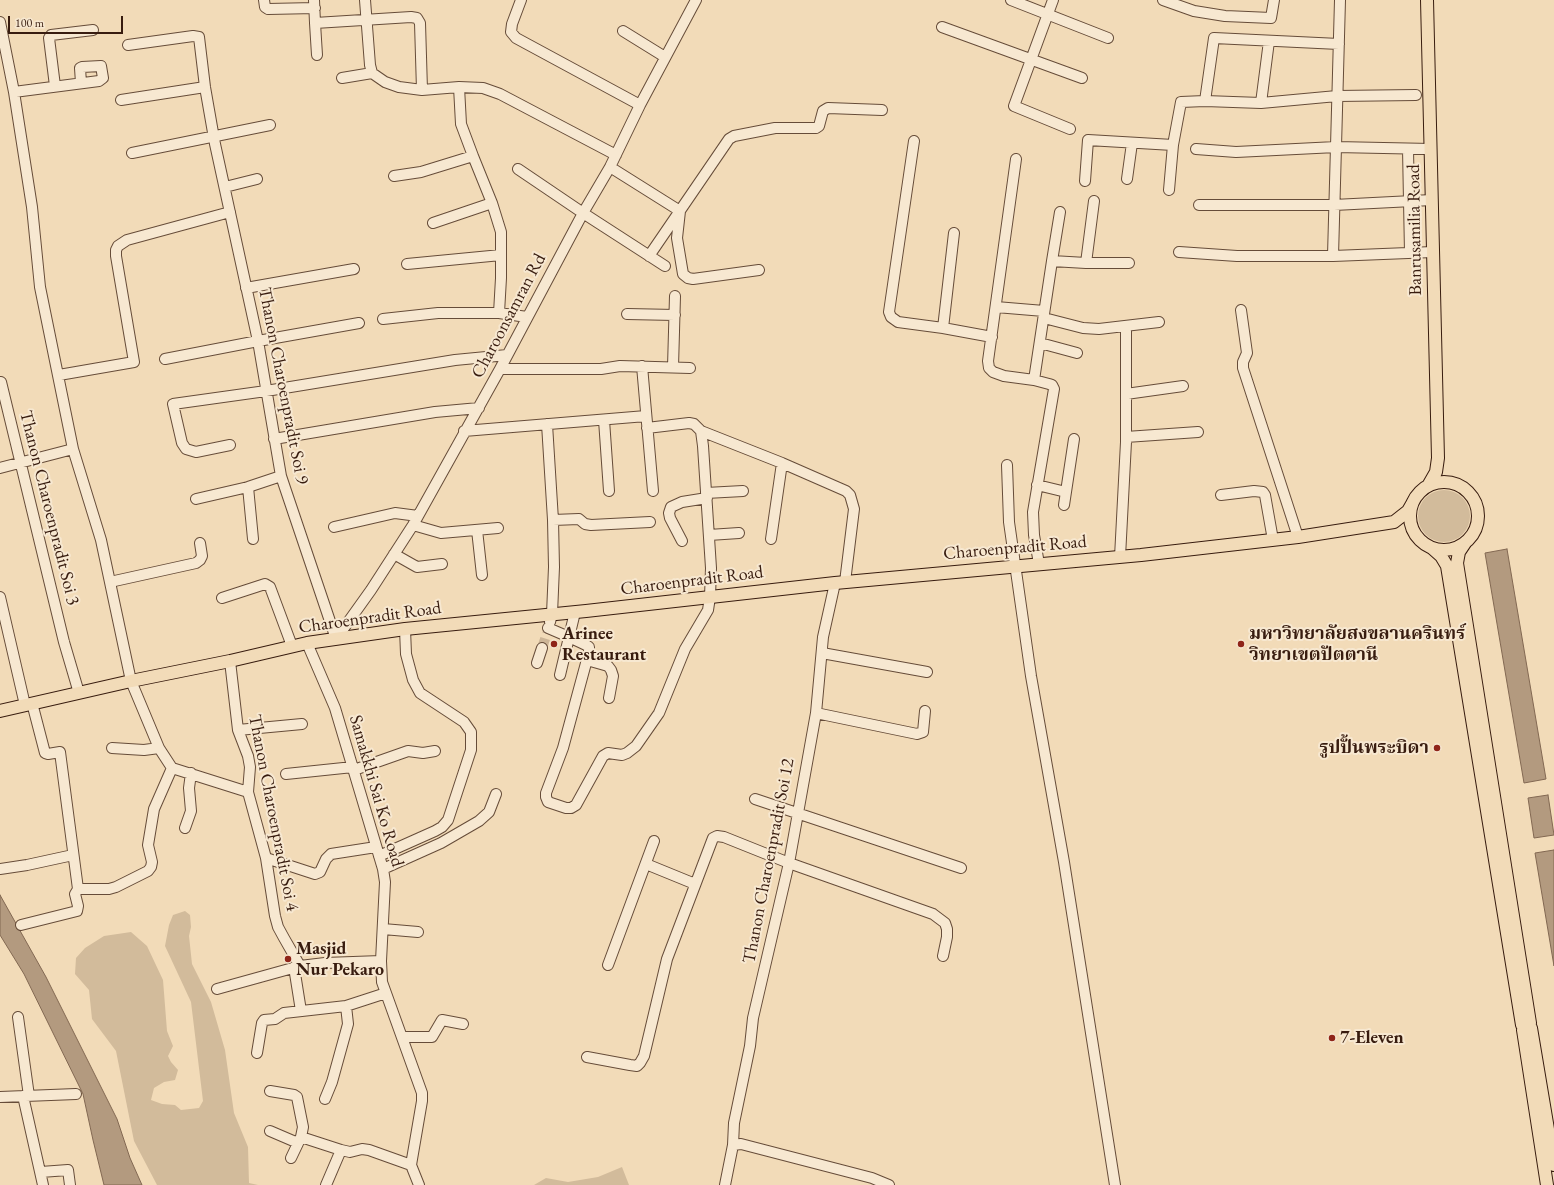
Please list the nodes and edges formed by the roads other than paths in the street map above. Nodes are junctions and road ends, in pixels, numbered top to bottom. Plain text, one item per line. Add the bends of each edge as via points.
1 (264, 0) edge
2 (366, 0) edge
3 (521, 0) edge
4 (696, 0) edge
5 (1010, 0) edge
6 (1053, 0) edge
7 (1163, 0) edge
8 (1274, 0) edge
9 (1340, 0) edge
10 (1427, 0) edge
11 (315, 4) edge
12 (1048, 15) junction
13 (367, 20) junction
14 (0, 22) edge
15 (315, 22) junction
16 (942, 27) dead end
17 (93, 30) dead end
18 (623, 31) dead end
19 (1108, 38) dead end
20 (1269, 41) junction
21 (1339, 44) junction
22 (128, 45) dead end
23 (317, 55) dead end
24 (665, 57) junction
25 (1032, 61) junction
26 (372, 72) junction
27 (342, 78) dead end
28 (1082, 78) dead end
29 (81, 83) dead end
30 (55, 86) junction
31 (205, 87) junction
32 (459, 87) junction
33 (422, 90) junction
34 (14, 92) junction
35 (1416, 95) dead end
36 (1337, 96) junction
37 (121, 100) dead end
38 (1206, 101) junction
39 (1261, 103) junction
40 (640, 105) junction
41 (882, 110) dead end
42 (270, 125) dead end
43 (1070, 129) dead end
44 (214, 136) junction
45 (914, 141) dead end
46 (1132, 143) junction
47 (1173, 145) junction
48 (1336, 147) junction
49 (1408, 148) junction
50 (1196, 149) dead end
51 (1431, 149) junction
52 (132, 153) dead end
53 (616, 155) junction
54 (473, 156) junction
55 (1016, 159) dead end
56 (610, 167) junction
57 (518, 169) dead end
58 (394, 176) dead end
59 (1127, 179) dead end
60 (257, 180) dead end
61 (1085, 181) dead end
62 (225, 187) junction
63 (1169, 190) dead end
64 (1432, 200) junction
65 (1094, 201) dead end
66 (1409, 201) junction
67 (492, 203) junction
68 (1199, 204) dead end
69 (1334, 205) junction
70 (680, 211) junction
71 (230, 212) junction
72 (1060, 212) dead end
73 (583, 214) junction
74 (433, 222) dead end
75 (954, 233) dead end
76 (1179, 252) dead end
77 (1433, 252) junction
78 (1410, 253) junction
79 (502, 255) junction
80 (649, 256) junction
81 (1333, 256) junction
82 (1052, 261) junction
83 (1086, 263) junction
84 (1129, 263) dead end
85 (408, 264) dead end
86 (665, 266) dead end
87 (354, 269) dead end
88 (759, 270) dead end
89 (246, 288) junction
90 (675, 296) dead end
91 (996, 307) junction
92 (1241, 310) dead end
93 (499, 313) junction
94 (627, 314) dead end
95 (675, 315) junction
96 (1044, 315) junction
97 (527, 317) junction
98 (383, 319) dead end
99 (1159, 322) dead end
100 (359, 323) dead end
101 (1126, 326) junction
102 (943, 328) junction
103 (992, 337) junction
104 (258, 341) junction
105 (1040, 343) junction
106 (1077, 353) dead end
107 (507, 355) junction
108 (165, 359) dead end
109 (642, 366) junction
110 (673, 367) junction
111 (690, 368) dead end
112 (500, 369) junction
113 (59, 375) junction
114 (1034, 380) junction
115 (1, 382) dead end
116 (1183, 386) dead end
117 (266, 391) junction
118 (1126, 394) junction
119 (479, 408) junction
120 (646, 416) junction
121 (604, 420) junction
122 (547, 424) junction
123 (647, 428) junction
124 (464, 431) junction
125 (701, 432) junction
126 (1198, 432) dead end
127 (1126, 437) junction
128 (274, 439) junction
129 (1074, 439) dead end
130 (230, 445) dead end
131 (73, 449) junction
132 (1438, 458) junction
133 (21, 462) junction
134 (782, 463) junction
135 (1007, 465) dead end
136 (0, 468) edge
137 (281, 476) junction
138 (1457, 484) junction
139 (1037, 485) junction
140 (1428, 486) junction
141 (248, 487) junction
142 (609, 491) dead end
143 (653, 491) dead end
144 (743, 491) dead end
145 (1066, 492) junction
146 (1221, 495) dead end
147 (706, 496) junction
148 (196, 499) dead end
149 (1412, 504) junction
150 (1064, 505) dead end
151 (418, 516) junction
152 (553, 520) junction
153 (650, 522) dead end
154 (1394, 522) junction
155 (413, 525) junction
156 (334, 527) dead end
157 (498, 528) dead end
158 (477, 530) junction
159 (739, 533) dead end
160 (1415, 534) junction
161 (709, 535) junction
162 (1298, 537) junction
163 (253, 539) dead end
164 (771, 539) dead end
165 (1273, 540) junction
166 (682, 541) dead end
167 (200, 543) dead end
168 (1465, 543) junction
169 (1432, 548) junction
170 (394, 554) junction
171 (1120, 557) junction
172 (442, 564) dead end
173 (1039, 564) junction
174 (1016, 566) junction
175 (482, 575) dead end
176 (110, 582) junction
177 (840, 583) junction
178 (0, 597) edge
179 (710, 597) junction
180 (222, 598) dead end
181 (575, 612) junction
182 (552, 614) junction
183 (405, 629) junction
184 (569, 637) junction
185 (336, 639) junction
186 (307, 643) junction
187 (292, 646) junction
188 (542, 648) tunnel mouth
189 (822, 653) junction
190 (587, 660) junction
191 (230, 661) junction
192 (537, 663) dead end
193 (927, 672) dead end
194 (560, 676) dead end
195 (131, 681) junction
196 (79, 692) junction
197 (609, 698) dead end
198 (29, 704) junction
199 (0, 711) edge
200 (925, 711) dead end
201 (816, 713) junction
202 (302, 724) dead end
203 (238, 730) junction
204 (112, 748) dead end
205 (159, 748) junction
206 (434, 751) dead end
207 (172, 768) junction
208 (354, 769) junction
209 (191, 773) junction
210 (286, 774) dead end
211 (248, 792) junction
212 (496, 794) dead end
213 (754, 799) dead end
214 (797, 814) junction
215 (185, 828) dead end
216 (654, 841) dead end
217 (378, 851) junction
218 (74, 855) junction
219 (266, 858) junction
220 (789, 863) junction
221 (646, 864) junction
222 (961, 868) dead end
223 (0, 869) edge
224 (382, 869) junction
225 (695, 884) junction
226 (78, 889) junction
227 (21, 925) dead end
228 (383, 929) junction
229 (418, 932) dead end
230 (943, 956) dead end
231 (380, 961) junction
232 (608, 965) dead end
233 (297, 967) junction
234 (218, 989) dead end
235 (386, 993) junction
236 (346, 1006) junction
237 (301, 1011) junction
238 (18, 1017) dead end
239 (463, 1024) dead end
240 (1527, 1027) junction
241 (402, 1037) junction
242 (257, 1053) dead end
243 (586, 1057) dead end
244 (270, 1091) dead end
245 (76, 1094) dead end
246 (26, 1096) junction
247 (0, 1097) edge
248 (325, 1099) dead end
249 (270, 1131) dead end
250 (300, 1140) junction
251 (733, 1145) junction
252 (341, 1150) junction
253 (291, 1158) dead end
254 (411, 1165) junction
255 (1554, 1166) edge
256 (41, 1172) junction
257 (43, 1185) edge
258 (70, 1185) edge
259 (326, 1185) edge
260 (419, 1185) edge
261 (725, 1185) edge
262 (889, 1185) edge
263 (1114, 1185) edge
264 (1547, 1185) edge

1 - 11 street via 268,9
2 - 13 street
3 - 40 street via 512,24 511,32 516,38
4 - 24 street, Charoonsamran Rd
5 - 12 street
6 - 12 street
7 - 8 street via 1194,11 1225,16 1271,18
9 - 21 street
10 - 51 main road, Banrusamilia Road
11 - 15 street
12 - 19 street
12 - 25 street
13 - 15 street
13 - 26 street
13 - 33 street via 417,18 420,23
14 - 34 street
15 - 23 street
16 - 25 street
17 - 30 street via 51,35 49,38
18 - 24 street
20 - 21 street
20 - 38 street via 1214,38
20 - 39 street
21 - 36 street
22 - 31 street, Thanon Charoenpradit Soi 9 via 199,37
24 - 40 street, Charoonsamran Rd
25 - 28 street
25 - 43 street via 1014,106
26 - 27 street
26 - 33 street via 392,85
29 - 30 street
30 - 34 street
31 - 37 street
31 - 44 street, Thanon Charoenpradit Soi 9
32 - 33 street
32 - 53 street via 483,88 500,94
32 - 54 street via 461,124
34 - 113 street via 32,207 40,287
35 - 36 street
36 - 39 street
36 - 48 street
38 - 39 street
38 - 47 street via 1181,102
40 - 53 street, Charoonsamran Rd
41 - 70 street via 828,108 816,128 775,128 734,136 726,142
42 - 44 street
44 - 52 street
44 - 62 street, Thanon Charoenpradit Soi 9
45 - 102 street via 890,312 891,317 898,322
46 - 47 street
46 - 59 street
46 - 61 street via 1088,140
47 - 63 street
48 - 49 street
48 - 50 street via 1236,152
48 - 69 street
49 - 51 street
49 - 66 street
51 - 64 main road, Banrusamilia Road
53 - 56 street, Charoonsamran Rd
54 - 58 street via 421,172
54 - 67 street
55 - 91 street
56 - 70 street
56 - 73 street, Charoonsamran Rd
57 - 73 street
60 - 62 street
62 - 71 street, Thanon Charoenpradit Soi 9
64 - 66 street
64 - 77 main road, Banrusamilia Road
65 - 83 street
66 - 69 street
66 - 78 street
67 - 74 street
67 - 79 street via 500,227
68 - 69 street
69 - 81 street
70 - 80 street
70 - 88 street via 677,238 683,274 688,278 693,280
71 - 89 street, Thanon Charoenpradit Soi 9
71 - 113 street via 127,240 118,246 116,256 134,362
72 - 82 street
73 - 80 street
73 - 97 street, Charoonsamran Rd
75 - 102 street
76 - 81 street via 1237,256
77 - 78 street
77 - 132 main road, Banrusamilia Road
78 - 81 street
79 - 85 street
79 - 93 street
80 - 86 street
82 - 83 street
82 - 96 street
83 - 84 street
87 - 89 street
89 - 104 street, Thanon Charoenpradit Soi 9
90 - 95 street
91 - 96 street
91 - 103 street
92 - 162 street via 1247,353 1242,368
93 - 97 street
93 - 98 street via 438,313
94 - 95 street
95 - 110 street
96 - 101 street via 1083,328
96 - 105 street
97 - 107 street, Charoonsamran Rd
99 - 101 street
100 - 104 street
101 - 118 street
102 - 103 street
103 - 114 street via 989,368 1004,376
104 - 108 street
104 - 117 street, Thanon Charoenpradit Soi 9
105 - 106 street
105 - 114 street
107 - 112 street, Charoonsamran Rd
107 - 117 street via 455,360
109 - 110 street
109 - 112 street via 601,369
109 - 120 street
110 - 111 street
112 - 119 street, Charoonsamran Rd
113 - 131 street
114 - 139 street via 1052,385 1054,389
115 - 133 street, Thanon Charoenpradit Soi 3
116 - 118 street
117 - 128 street, Thanon Charoenpradit Soi 9
117 - 130 street via 173,404 182,443 186,449 196,452
118 - 127 street
119 - 124 street, Charoonsamran Rd
119 - 128 street via 434,412
120 - 121 street
120 - 123 street
121 - 122 street
121 - 142 street
122 - 124 street
122 - 152 street
123 - 125 street, Thanon Charoenpradit Soi 12 via 689,423 694,424
123 - 143 street
124 - 151 street, Charoonsamran Rd
125 - 134 street, Thanon Charoenpradit Soi 12
125 - 147 street
126 - 127 street
127 - 171 street
128 - 137 street, Thanon Charoenpradit Soi 9
129 - 145 street
131 - 133 street
131 - 176 street via 101,540
132 - 138 main road, Banrusamilia Road via 1443,470
132 - 140 main road, Banrusamilia Road via 1436,472
133 - 136 street
133 - 196 street, Thanon Charoenpradit Soi 3 via 64,642
134 - 164 street
134 - 177 street, Thanon Charoenpradit Soi 12 via 850,495 854,509
135 - 174 street via 1009,522
137 - 141 street
137 - 185 street, Thanon Charoenpradit Soi 9
138 - 140 main road via 1442,482
138 - 168 main road via 1469,492 1477,511 1477,525
139 - 145 street
139 - 173 street via 1033,512
140 - 149 main road via 1418,494
141 - 148 street
141 - 163 street
144 - 147 street
145 - 150 street
146 - 165 street via 1262,492 1265,495
147 - 161 street
147 - 166 street via 671,507 670,518
149 - 154 main road via 1405,514
149 - 160 main road via 1410,519
151 - 155 street, Charoonsamran Rd
151 - 156 street via 396,513
152 - 153 street via 579,518 585,524 591,525
152 - 182 street
154 - 160 main road
154 - 162 main road, Charoenpradit Road
155 - 158 street via 441,533
155 - 170 street, Charoonsamran Rd
157 - 158 street
158 - 175 street
159 - 161 street
160 - 169 main road
161 - 179 street
162 - 165 main road, Charoenpradit Road
165 - 171 main road, Charoenpradit Road
167 - 176 street via 202,556 196,562
168 - 169 main road via 1444,550
168 - 240 main road via 1457,563
169 - 240 main road via 1447,566
170 - 172 street via 417,567
170 - 185 street, Charoonsamran Rd
171 - 173 main road, Charoenpradit Road
173 - 174 main road, Charoenpradit Road
174 - 177 main road, Charoenpradit Road
174 - 263 street via 1031,676 1064,862
176 - 195 street
177 - 179 main road, Charoenpradit Road
177 - 189 street, Thanon Charoenpradit Soi 12 via 823,637
178 - 198 street
179 - 181 main road, Charoenpradit Road
179 - 190 street via 706,616 685,649 659,713 636,746 627,753 608,753 603,756 576,805 566,808 548,802 546,793 563,748
180 - 187 street via 264,584 270,587
181 - 182 main road, Charoenpradit Road
181 - 184 street
182 - 183 main road, Charoenpradit Road
182 - 184 street via 548,631
183 - 185 main road, Charoenpradit Road
183 - 217 street via 406,654 412,680 420,693 464,722 471,732 471,750 448,820 435,831
184 - 190 street via 589,648
184 - 194 street
185 - 186 main road, Charoenpradit Road
186 - 187 main road, Charoenpradit Road
186 - 208 street, Samakkhi Sai Ko Road via 335,708
187 - 191 main road, Charoenpradit Road
188 - 192 street
189 - 193 street
189 - 201 street, Thanon Charoenpradit Soi 12
190 - 197 street via 608,666 611,670
191 - 195 main road, Charoenpradit Road
191 - 203 street, Thanon Charoenpradit Soi 4
195 - 196 main road, Charoenpradit Road
195 - 205 street
196 - 198 main road, Charoenpradit Road
198 - 199 main road, Charoenpradit Road
198 - 218 street via 45,753 60,752
200 - 201 street via 923,732 917,734
201 - 214 street, Thanon Charoenpradit Soi 12
202 - 203 street
203 - 211 street, Thanon Charoenpradit Soi 4 via 250,767
204 - 205 street
205 - 207 street
206 - 208 street via 408,751
207 - 209 street
207 - 226 street via 154,809 148,844 152,862 148,871 110,889
208 - 210 street
208 - 217 street, Samakkhi Sai Ko Road
209 - 211 street
209 - 215 street via 191,811
211 - 219 street, Thanon Charoenpradit Soi 4
212 - 224 street via 488,812 479,821 441,843
213 - 214 street
214 - 220 street, Thanon Charoenpradit Soi 12
214 - 222 street
216 - 221 street
217 - 219 street via 331,854 320,872 315,874
217 - 224 street, Samakkhi Sai Ko Road
218 - 223 street
218 - 226 street
219 - 233 street, Thanon Charoenpradit Soi 4 via 278,927
220 - 225 street via 717,836 713,838
220 - 230 street via 942,919 947,929
220 - 251 street, Thanon Charoenpradit Soi 12 via 753,1018 752,1035 734,1123
221 - 225 street
221 - 232 street
224 - 228 street, Samakkhi Sai Ko Road via 385,882
225 - 243 street via 667,959 644,1056 640,1063 637,1066
226 - 227 street via 76,911
228 - 229 street
228 - 231 street, Samakkhi Sai Ko Road
231 - 233 street
231 - 235 street, Samakkhi Sai Ko Road
233 - 234 street
233 - 237 street
235 - 236 street
235 - 241 street, Samakkhi Sai Ko Road
236 - 237 street
236 - 248 street via 348,1024
237 - 242 street via 284,1013 276,1019 263,1021
238 - 246 street
239 - 241 street via 442,1020 432,1037
240 - 255 main road
240 - 264 main road
241 - 254 street, Samakkhi Sai Ko Road via 422,1094
244 - 250 street via 297,1097 303,1127
245 - 246 street
246 - 247 street
246 - 256 street
249 - 250 street
250 - 252 street
250 - 253 street
251 - 261 street, Thanon Charoenpradit Soi 12
251 - 262 street via 746,1144 872,1178
252 - 254 street via 369,1150
252 - 259 street
254 - 260 street
256 - 257 street
256 - 258 street via 68,1170

